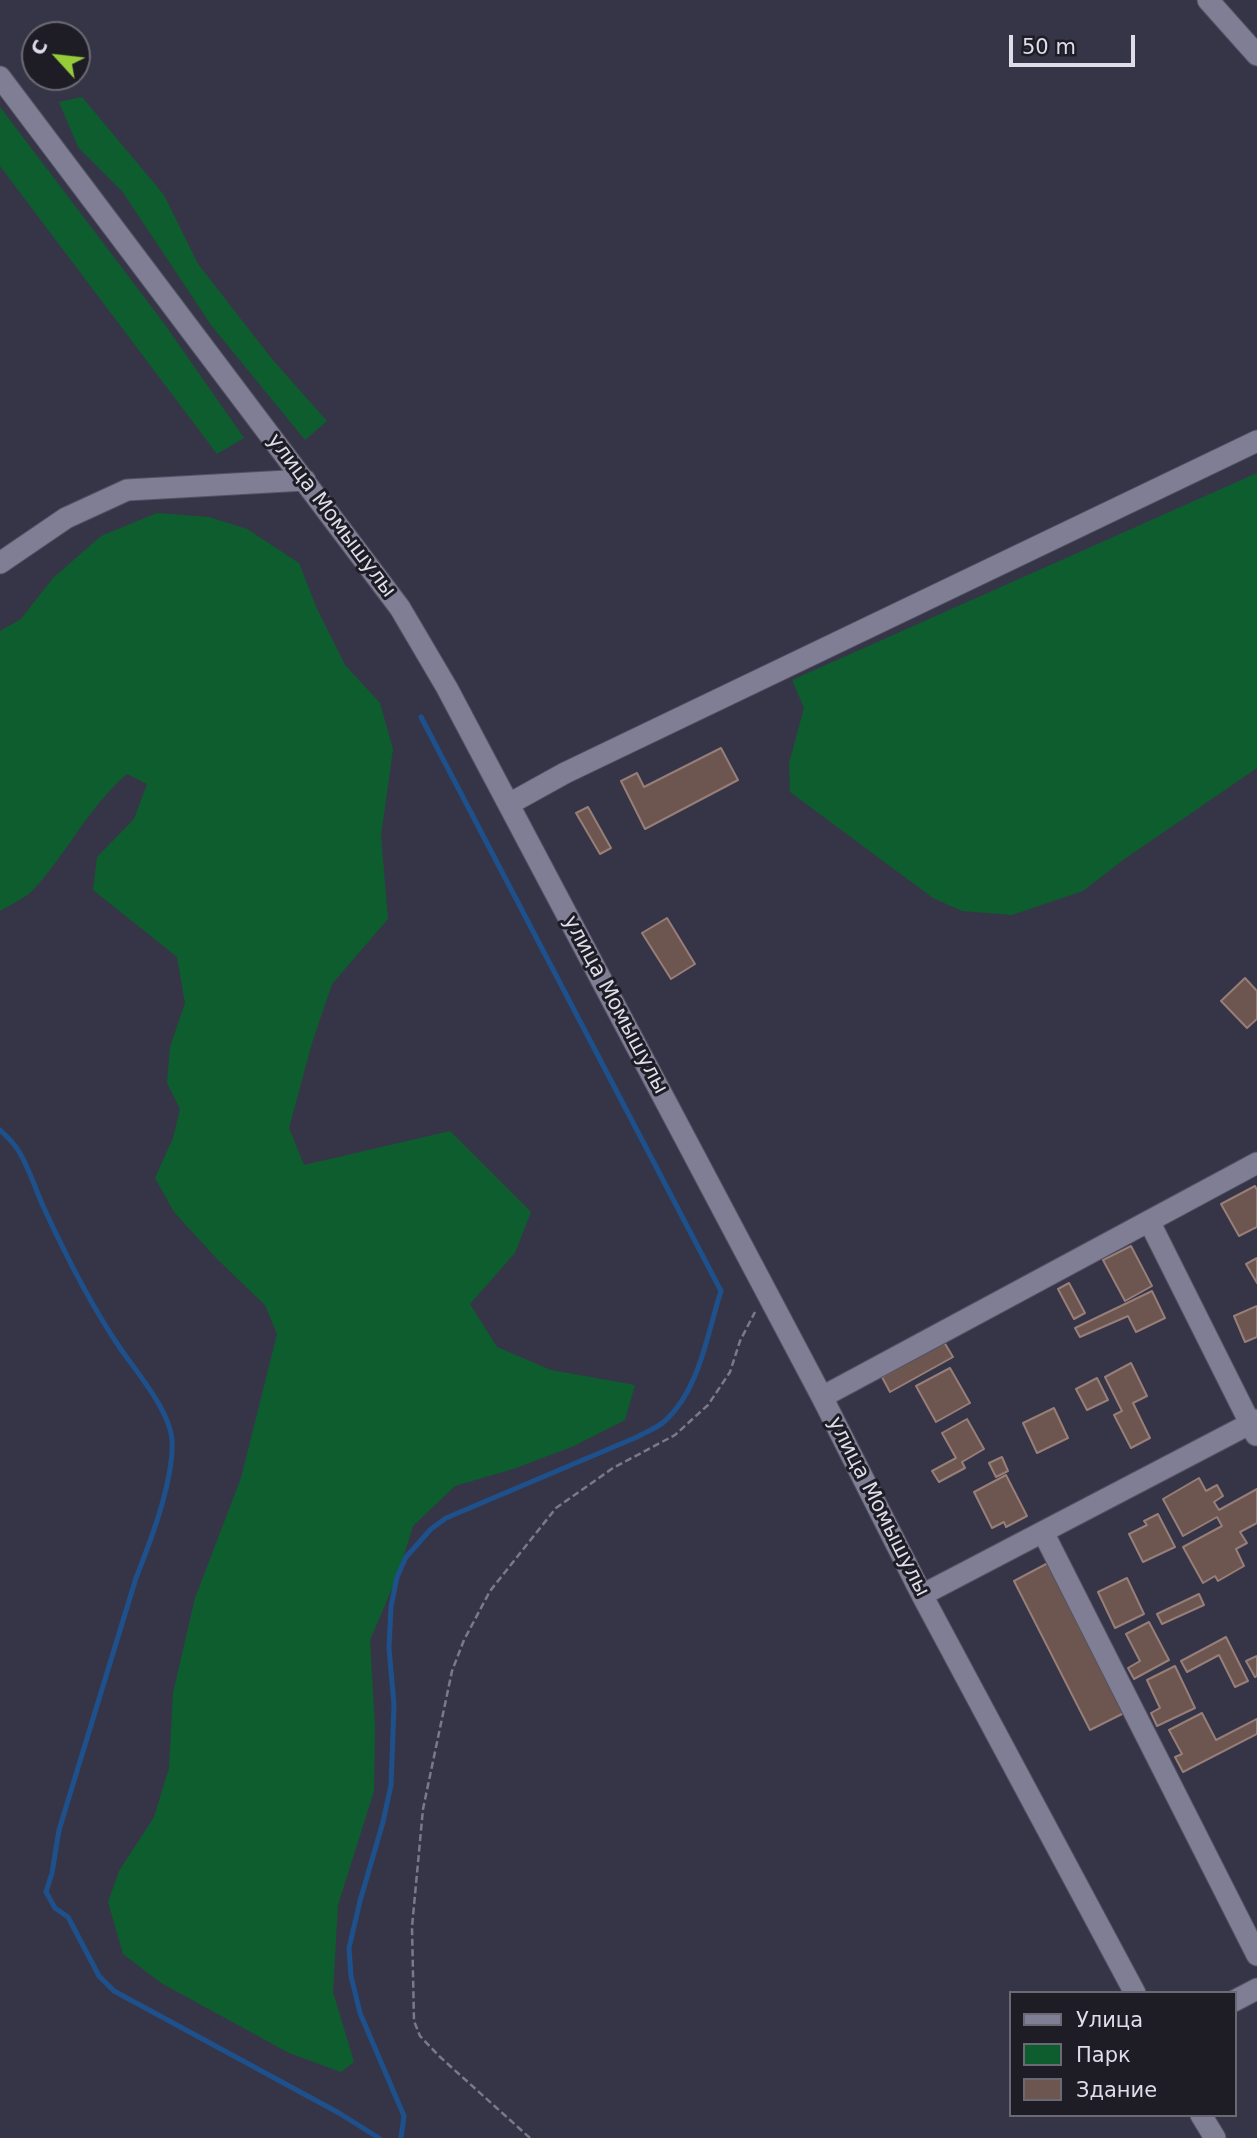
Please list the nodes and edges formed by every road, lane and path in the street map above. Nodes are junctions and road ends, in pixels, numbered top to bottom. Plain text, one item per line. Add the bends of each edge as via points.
1 (1208, 0) edge
2 (1257, 55) edge
3 (0, 77) edge
4 (1257, 441) edge
5 (305, 480) junction
6 (0, 563) edge
7 (509, 804) junction
8 (1257, 1163) edge
9 (1149, 1221) junction
10 (766, 1292) junction
11 (822, 1396) junction
12 (1255, 1427) edge
13 (1043, 1532) junction
14 (922, 1595) junction
15 (1257, 1955) edge
16 (1257, 1989) edge
17 (1134, 1991) edge
18 (1236, 2000) edge
19 (1202, 2117) edge
20 (530, 2138) edge
21 (1215, 2138) edge

1 - 2 street
3 - 5 street, улица Момышулы
4 - 7 street via 577,767
5 - 6 street via 127,490 66,518
5 - 7 street, улица Момышулы via 400,608
7 - 10 street, улица Момышулы
8 - 9 street
9 - 11 street
9 - 12 street
10 - 11 street, улица Момышулы
10 - 20 path via 740,1341 730,1372 708,1405 675,1435 613,1468 556,1508 490,1591 452,1671 423,1809 412,1927 414,2021 420,2036 439,2056
11 - 14 street, улица Момышулы
12 - 13 street
13 - 14 street
13 - 15 street
14 - 17 street, улица Момышулы
16 - 18 street
19 - 21 street

